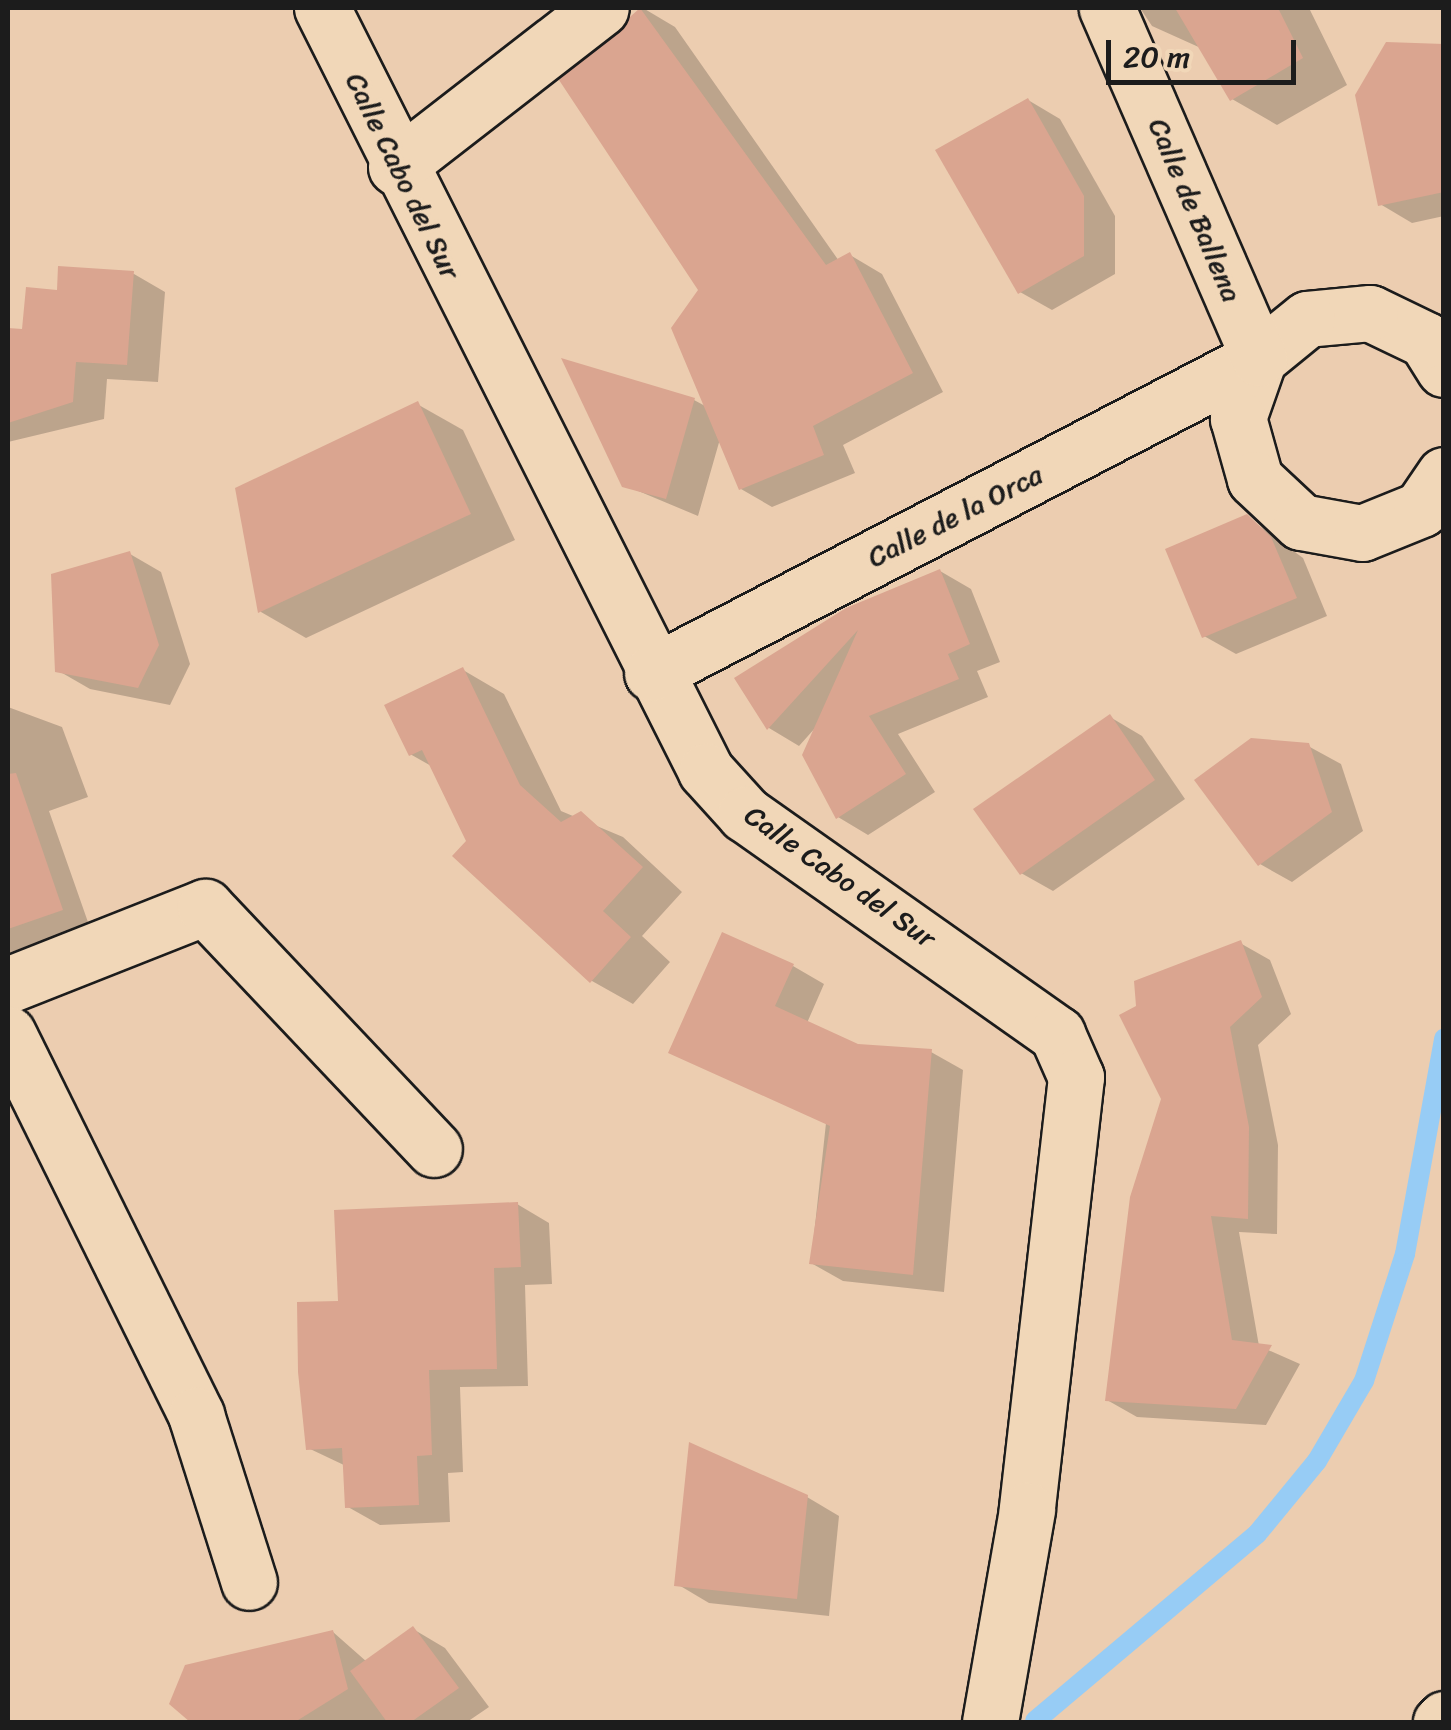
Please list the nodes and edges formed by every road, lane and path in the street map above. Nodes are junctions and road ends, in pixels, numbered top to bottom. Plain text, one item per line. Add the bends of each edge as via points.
1 (322, 8) edge
2 (601, 8) edge
3 (1107, 8) edge
4 (396, 166) junction
5 (1258, 358) junction
6 (1444, 369) edge
7 (1444, 476) edge
8 (652, 673) junction
9 (8, 985) edge
10 (8, 1034) edge
11 (434, 1149) dead end
12 (249, 1582) dead end
13 (990, 1722) edge

1 - 4 street, Calle Cabo del Sur
2 - 4 street
3 - 5 street, Calle de Ballena
4 - 8 street, Calle Cabo del Sur
5 - 6 street, Calle de la Orca via 1308,319 1370,313 1426,340
5 - 7 street via 1238,418 1254,479 1301,522 1362,533 1421,509
5 - 8 street, Calle de la Orca
8 - 13 street, Calle Cabo del Sur via 706,771 745,814 1057,1034 1076,1077 1028,1510
9 - 11 street via 206,907
10 - 12 street via 196,1415

